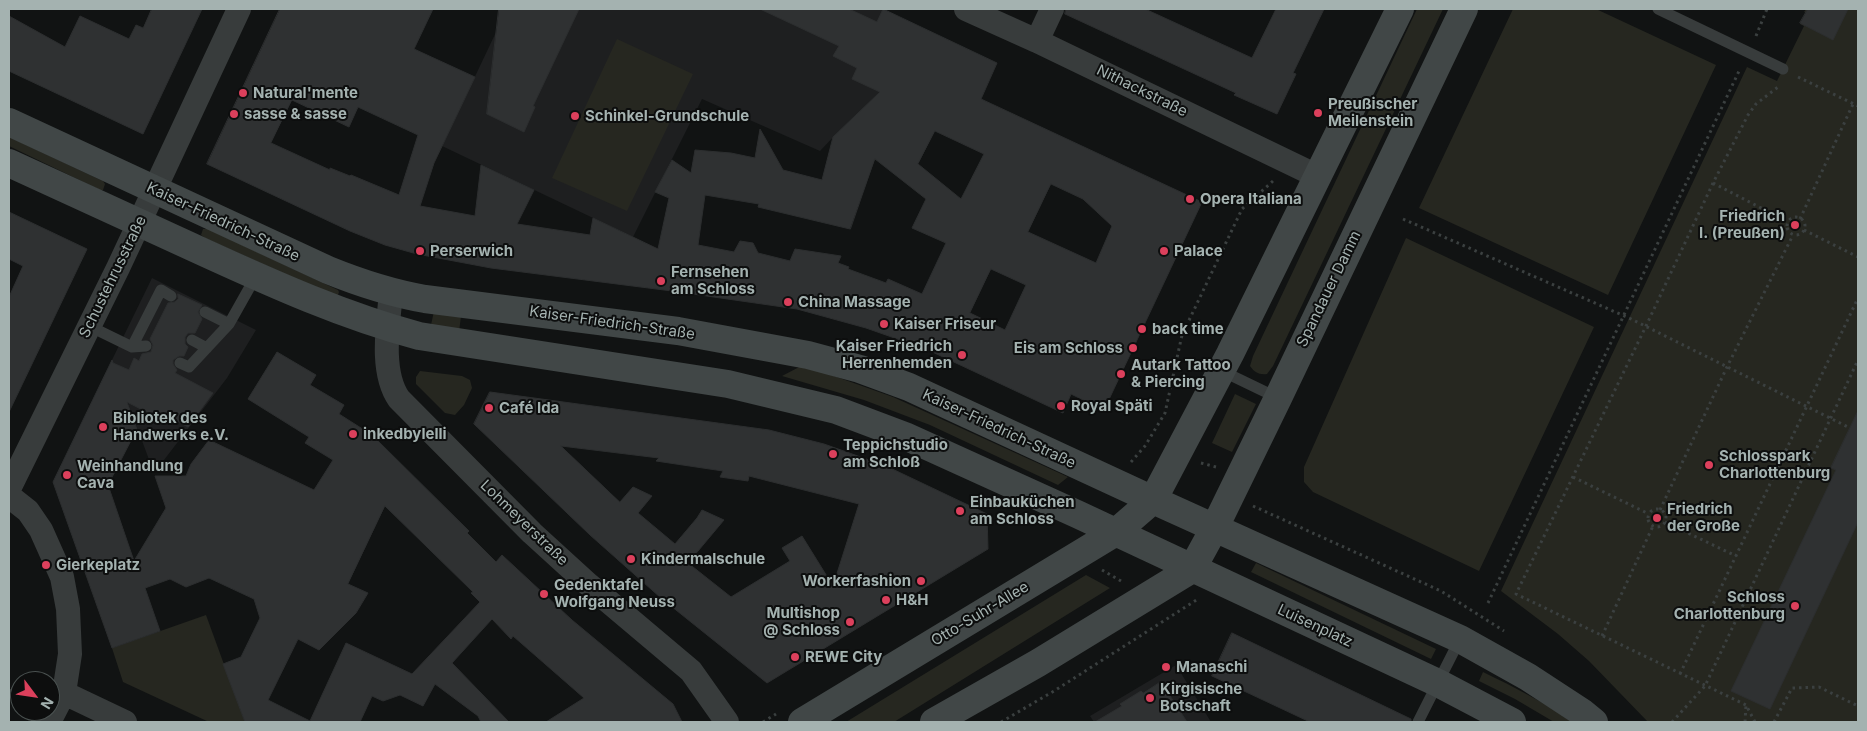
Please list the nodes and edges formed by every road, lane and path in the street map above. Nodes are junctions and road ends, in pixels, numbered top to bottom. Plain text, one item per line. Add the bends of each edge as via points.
1 (239, 9) edge
2 (966, 9) edge
3 (1052, 9) edge
4 (1400, 9) edge
5 (1464, 9) edge
6 (1658, 9) edge
7 (1767, 9) edge
8 (1037, 41) junction
9 (1748, 52) junction
10 (1787, 72) junction
11 (1853, 104) junction
12 (1858, 106) edge
13 (9, 122) edge
14 (9, 163) edge
15 (1318, 176) junction
16 (1272, 183) dead end
17 (1712, 183) junction
18 (154, 191) junction
19 (1800, 219) junction
20 (1403, 220) dead end
21 (1788, 222) junction
22 (139, 223) junction
23 (1804, 230) junction
24 (1793, 235) junction
25 (1858, 257) edge
26 (256, 276) junction
27 (391, 293) junction
28 (171, 296) dead end
29 (1858, 298) edge
30 (205, 312) dead end
31 (1623, 316) junction
32 (147, 317) junction
33 (158, 322) dead end
34 (229, 324) junction
35 (89, 326) junction
36 (1646, 326) junction
37 (387, 328) junction
38 (192, 340) dead end
39 (146, 346) dead end
40 (132, 347) junction
41 (207, 348) junction
42 (1858, 360) edge
43 (180, 363) dead end
44 (1727, 367) junction
45 (1222, 371) junction
46 (1278, 398) junction
47 (1806, 407) junction
48 (1830, 418) junction
49 (1850, 428) dead end
50 (1150, 436) dead end
51 (1201, 463) dead end
52 (1222, 469) dead end
53 (1573, 477) junction
54 (9, 489) edge
55 (9, 496) edge
56 (1153, 500) junction
57 (1660, 510) junction
58 (1649, 514) junction
59 (1665, 522) junction
60 (1653, 526) junction
61 (1215, 527) junction
62 (1116, 532) junction
63 (1736, 556) junction
64 (1097, 567) dead end
65 (1192, 569) junction
66 (1121, 581) dead end
67 (1488, 603) dead end
68 (1172, 617) dead end
69 (1602, 636) junction
70 (1460, 639) junction
71 (1680, 674) junction
72 (1438, 683) junction
73 (1705, 686) junction
74 (64, 693) junction
75 (1746, 705) junction
76 (1858, 706) edge
77 (50, 722) edge
78 (125, 722) edge
79 (727, 722) edge
80 (802, 722) edge
81 (934, 722) edge
82 (1001, 722) edge
83 (1418, 722) edge
84 (1512, 722) edge
85 (1594, 722) edge
86 (1672, 722) edge
87 (1746, 722) edge
88 (1755, 722) edge
89 (1774, 722) edge

1 - 18 street, Schustehrusstraße
2 - 8 street, Nithackstraße
3 - 8 street
4 - 15 main road
5 - 46 main road, Spandauer Damm
6 - 9 lane
7 - 9 path
8 - 15 street, Nithackstraße
9 - 10 lane
9 - 31 path
10 - 11 path
10 - 17 path via 1776,89 1756,104 1748,115
11 - 12 path
11 - 19 path
13 - 18 main road, Kaiser-Friedrich-Straße
14 - 22 main road
15 - 45 main road
16 - 50 path via 1242,209 1182,335 1165,413
17 - 21 path
17 - 36 path
18 - 22 street, Schustehrusstraße
18 - 27 main road, Kaiser-Friedrich-Straße via 328,270
19 - 21 path via 1793,218
19 - 23 path
20 - 31 path
21 - 24 path via 1788,229
22 - 26 main road
22 - 35 street, Schustehrusstraße
23 - 24 path
23 - 25 path
24 - 44 path
26 - 34 lane
26 - 37 main road
27 - 37 street, Lohmeyerstraße
27 - 56 main road, Kaiser-Friedrich-Straße via 678,330 804,354 858,368 909,387
28 - 32 lane via 161,290
29 - 47 path
30 - 34 lane
31 - 36 path
31 - 67 path
32 - 33 lane
32 - 40 lane
34 - 41 lane
35 - 40 lane
35 - 54 street, Schustehrusstraße
36 - 44 path
36 - 53 path
37 - 62 main road via 428,338 728,384 836,410 905,436
37 - 79 street, Lohmeyerstraße via 391,388 399,399 532,533 691,671
38 - 41 lane
39 - 40 lane
41 - 43 lane via 189,367
42 - 48 path
44 - 47 path
44 - 57 path
45 - 46 lane
45 - 56 main road
46 - 61 main road, Spandauer Damm
47 - 48 path
47 - 63 path
48 - 49 path
48 - 73 path
51 - 52 path
53 - 58 path
53 - 69 path via 1516,594
55 - 74 street via 28,511 41,530 62,577 68,609 70,654
56 - 61 main road, Kaiser-Friedrich-Straße
56 - 62 main road, Otto-Suhr-Allee
57 - 58 path
57 - 59 path via 1665,515
58 - 60 path via 1648,521
59 - 60 path
59 - 63 path
60 - 69 path
61 - 65 main road, Spandauer Damm
61 - 70 main road
62 - 65 main road, Luisenplatz
62 - 80 main road, Otto-Suhr-Allee
63 - 71 path
64 - 66 path
65 - 72 main road, Luisenplatz
65 - 81 main road
68 - 82 path
69 - 71 path
70 - 72 lane
70 - 85 main road via 1528,677
71 - 73 path
72 - 83 lane
72 - 84 main road, Luisenplatz
73 - 75 path
73 - 86 path
74 - 77 street
74 - 78 street
75 - 87 path
75 - 88 path
76 - 89 path via 1819,688 1792,688

